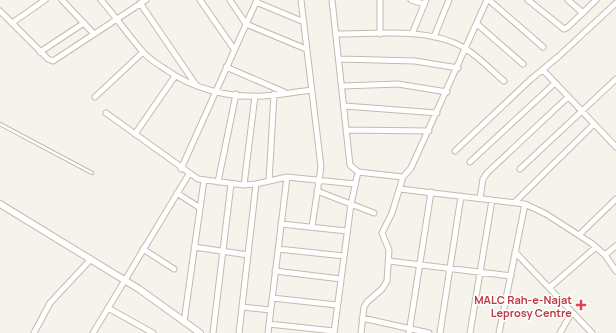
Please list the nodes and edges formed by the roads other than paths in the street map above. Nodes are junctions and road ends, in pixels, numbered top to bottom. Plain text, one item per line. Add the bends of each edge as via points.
1 (45, 0) edge
2 (62, 0) edge
3 (101, 0) edge
4 (146, 0) edge
5 (200, 0) edge
6 (230, 0) edge
7 (301, 0) edge
8 (332, 0) edge
9 (336, 0) edge
10 (380, 0) edge
11 (412, 0) edge
12 (449, 0) edge
13 (488, 0) edge
14 (528, 0) edge
15 (568, 0) edge
16 (596, 0) edge
17 (256, 1) edge
18 (615, 1) edge
19 (425, 2) edge
20 (140, 3) junction
21 (0, 11) edge
22 (583, 13) junction
23 (118, 18) junction
24 (304, 22) junction
25 (12, 23) junction
26 (84, 23) junction
27 (246, 24) junction
28 (477, 24) junction
29 (94, 34) junction
30 (336, 34) junction
31 (380, 34) junction
32 (412, 34) junction
33 (434, 37) junction
34 (543, 47) dead end
35 (234, 49) junction
36 (306, 49) junction
37 (466, 49) junction
38 (40, 52) junction
39 (144, 52) junction
40 (340, 59) junction
41 (523, 64) dead end
42 (226, 67) junction
43 (458, 68) junction
44 (543, 70) junction
45 (175, 76) junction
46 (616, 79) edge
47 (504, 81) dead end
48 (555, 83) junction
49 (196, 86) junction
50 (343, 86) junction
51 (311, 90) junction
52 (216, 91) junction
53 (285, 92) junction
54 (447, 92) junction
55 (236, 94) junction
56 (274, 94) junction
57 (256, 96) junction
58 (95, 97) dead end
59 (568, 97) junction
60 (344, 106) junction
61 (582, 111) junction
62 (106, 113) dead end
63 (437, 113) junction
64 (0, 124) edge
65 (594, 124) junction
66 (347, 130) junction
67 (429, 131) junction
68 (134, 134) junction
69 (616, 147) edge
70 (455, 151) dead end
71 (470, 162) dead end
72 (181, 169) junction
73 (520, 169) dead end
74 (358, 172) junction
75 (92, 173) dead end
76 (188, 174) junction
77 (287, 177) junction
78 (403, 177) junction
79 (204, 180) junction
80 (320, 180) junction
81 (270, 181) junction
82 (218, 182) junction
83 (231, 184) junction
84 (256, 184) junction
85 (356, 184) junction
86 (244, 185) junction
87 (400, 188) junction
88 (317, 191) junction
89 (431, 192) junction
90 (177, 193) junction
91 (461, 196) junction
92 (480, 198) junction
93 (616, 199) edge
94 (492, 200) junction
95 (515, 202) junction
96 (0, 204) edge
97 (351, 204) junction
98 (525, 204) junction
99 (200, 208) junction
100 (374, 213) dead end
101 (281, 224) junction
102 (312, 227) junction
103 (347, 231) junction
104 (580, 236) junction
105 (194, 246) junction
106 (616, 246) edge
107 (596, 247) junction
108 (143, 249) junction
109 (278, 249) junction
110 (223, 251) junction
111 (515, 252) junction
112 (248, 255) junction
113 (605, 255) junction
114 (344, 256) junction
115 (91, 259) junction
116 (389, 261) junction
117 (420, 266) junction
118 (174, 269) dead end
119 (450, 269) junction
120 (275, 271) junction
121 (616, 272) edge
122 (480, 273) junction
123 (510, 276) junction
124 (341, 279) junction
125 (124, 280) junction
126 (550, 288) junction
127 (272, 298) junction
128 (338, 305) junction
129 (242, 307) junction
130 (108, 308) junction
131 (270, 310) junction
132 (572, 312) junction
133 (362, 318) junction
134 (184, 322) junction
135 (269, 324) junction
136 (410, 331) edge
137 (334, 332) edge
138 (589, 332) edge
139 (34, 333) edge
140 (93, 333) edge
141 (153, 333) edge
142 (200, 333) edge
143 (213, 333) edge
144 (239, 333) edge
145 (268, 333) edge
146 (361, 333) edge
147 (429, 333) edge
148 (440, 333) edge
149 (470, 333) edge
150 (499, 333) edge
151 (560, 333) edge

1 - 25 street
2 - 26 street
3 - 23 street
4 - 20 street
5 - 35 street
6 - 27 street
7 - 24 street
8 - 9 street
8 - 30 street
10 - 31 street
11 - 19 street
12 - 33 street
13 - 28 street
13 - 34 street
14 - 22 street via 564,29
15 - 22 street
16 - 22 street
17 - 24 street
17 - 27 street
18 - 44 street
19 - 32 street
20 - 23 street
20 - 49 street
21 - 25 street
23 - 29 street
23 - 39 street
24 - 36 street
25 - 38 street
26 - 29 street
26 - 38 street
27 - 35 street
27 - 36 street
28 - 37 street
28 - 41 street
29 - 38 street via 53,61
30 - 31 street
30 - 40 street
31 - 32 street
32 - 33 street
33 - 37 street
35 - 42 street
36 - 51 street
37 - 43 street
37 - 47 street
39 - 45 street
39 - 58 street
40 - 43 street via 415,61
40 - 50 street
42 - 52 street
42 - 53 street
43 - 54 street
44 - 48 street
44 - 70 street
45 - 49 street
45 - 68 street
46 - 61 street
48 - 59 street
48 - 71 street
49 - 52 street
50 - 54 street via 398,84
50 - 60 street
51 - 53 street
51 - 80 street via 321,167
52 - 55 street
52 - 72 street
53 - 56 street
54 - 63 street
55 - 57 street
55 - 82 street
56 - 57 street
56 - 81 street
57 - 86 street
59 - 61 street
59 - 92 street via 487,173 483,179
60 - 63 street
60 - 66 street
61 - 65 street
61 - 73 street
62 - 68 street
63 - 67 street
64 - 75 lane
65 - 69 street
65 - 95 street
66 - 67 street
66 - 74 street via 350,165
67 - 78 street via 411,168
68 - 72 street
72 - 76 street
74 - 78 street
74 - 85 street
76 - 79 street
76 - 90 street
77 - 80 street
77 - 81 street
77 - 101 street
78 - 87 street
79 - 82 street
79 - 99 street
80 - 85 street
80 - 88 street
81 - 84 street
82 - 83 street
83 - 86 street
83 - 110 street
84 - 86 street
84 - 112 street
85 - 97 street
87 - 89 street
87 - 116 street via 382,233 388,247
88 - 97 street
88 - 102 street
89 - 91 street
89 - 117 street
90 - 99 street
90 - 108 street
91 - 92 street
91 - 119 street
92 - 94 street
93 - 104 street
94 - 95 street
94 - 122 street
95 - 98 street
96 - 115 street
97 - 100 street
97 - 103 street
98 - 104 street
98 - 111 street
99 - 105 street
101 - 102 street
101 - 109 street
102 - 103 street
103 - 114 street
104 - 107 street
105 - 110 street
105 - 134 street
106 - 113 street
107 - 113 street
107 - 126 street
108 - 118 street
108 - 125 street
109 - 114 street
109 - 120 street
110 - 112 street
110 - 143 street
111 - 123 street
111 - 126 street
112 - 129 street
113 - 121 street
114 - 124 street
115 - 125 street
115 - 139 street via 50,303
116 - 117 street
116 - 133 street via 387,281 367,302
117 - 119 street
117 - 136 street
119 - 122 street
119 - 148 street
120 - 124 street
120 - 127 street
122 - 123 street
122 - 149 street
123 - 150 street
124 - 128 street
125 - 130 street
125 - 134 street
126 - 132 street
127 - 128 street
127 - 131 street
128 - 137 street
129 - 131 street
129 - 144 street
130 - 140 street
130 - 141 street
131 - 135 street
132 - 138 street
132 - 151 street
133 - 136 street
133 - 146 street
134 - 142 street
135 - 137 street
135 - 145 street
136 - 147 street

